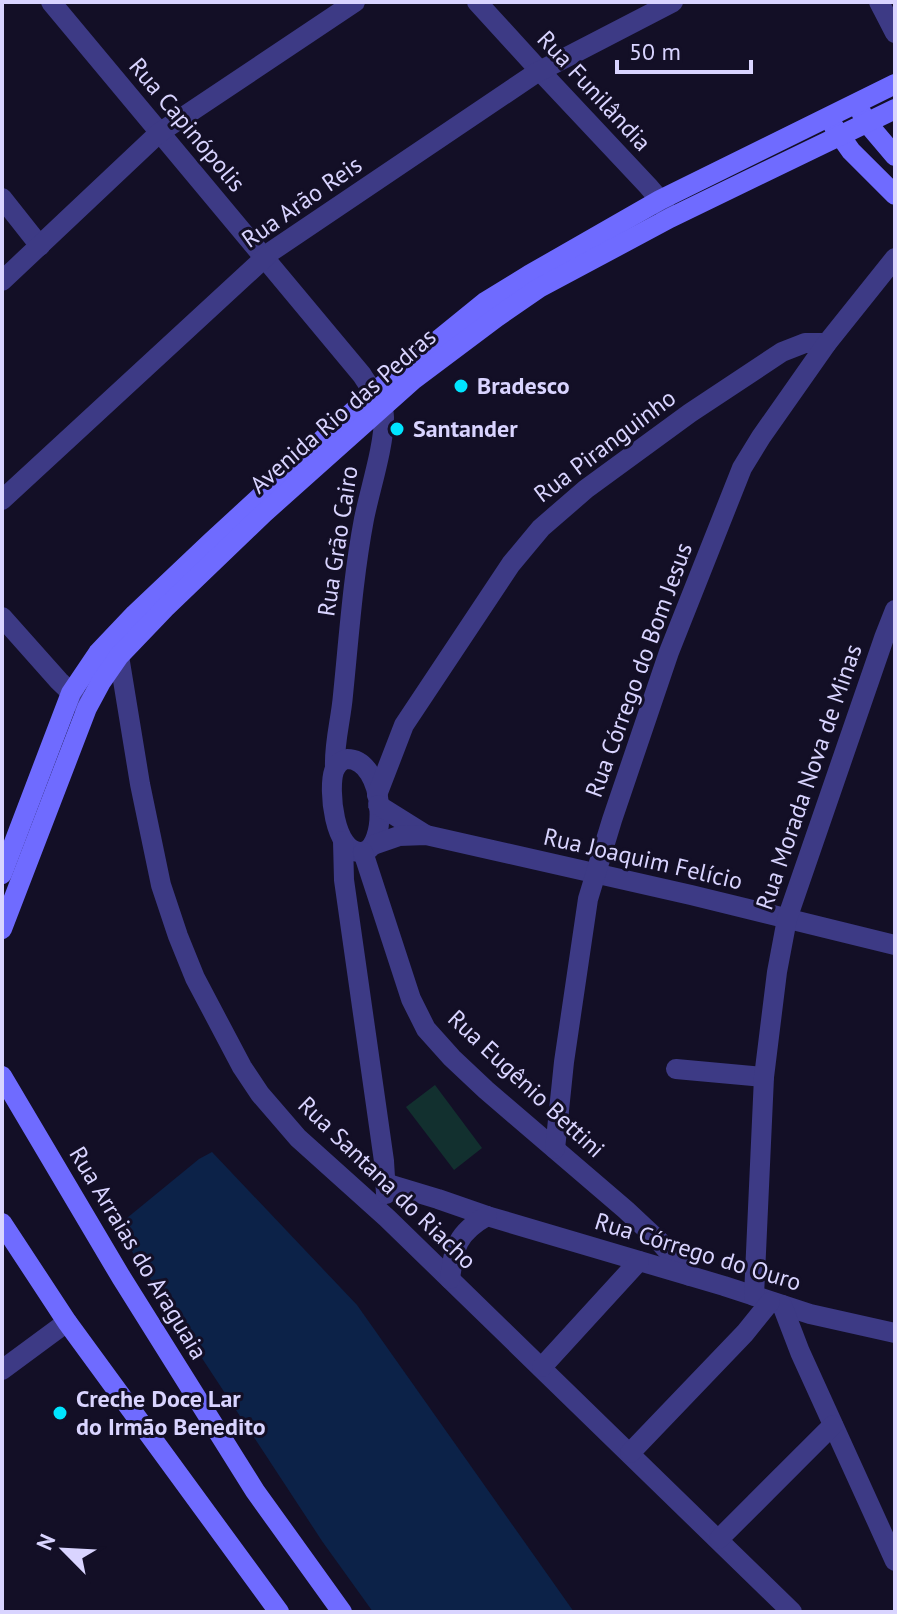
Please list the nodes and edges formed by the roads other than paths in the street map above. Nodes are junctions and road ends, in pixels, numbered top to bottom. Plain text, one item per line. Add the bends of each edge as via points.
1 (51, 2) edge
2 (355, 2) edge
3 (477, 2) edge
4 (673, 2) edge
5 (879, 2) edge
6 (895, 33) edge
7 (540, 71) junction
8 (895, 84) edge
9 (856, 103) junction
10 (895, 109) edge
11 (827, 117) junction
12 (867, 123) junction
13 (159, 133) junction
14 (840, 136) junction
15 (895, 156) edge
16 (895, 195) edge
17 (2, 198) edge
18 (665, 209) junction
19 (40, 246) junction
20 (264, 258) junction
21 (895, 258) edge
22 (2, 281) edge
23 (827, 343) junction
24 (378, 401) junction
25 (2, 500) edge
26 (895, 610) edge
27 (2, 617) edge
28 (116, 647) junction
29 (71, 693) junction
30 (343, 701) junction
31 (87, 708) junction
32 (404, 725) junction
33 (357, 760) junction
34 (335, 767) junction
35 (378, 800) junction
36 (426, 835) junction
37 (343, 841) junction
38 (368, 849) junction
39 (2, 874) edge
40 (596, 874) junction
41 (787, 919) junction
42 (2, 929) edge
43 (895, 945) edge
44 (676, 1069) dead end
45 (2, 1076) edge
46 (764, 1077) junction
47 (555, 1149) junction
48 (385, 1183) junction
49 (487, 1216) junction
50 (387, 1218) junction
51 (2, 1223) edge
52 (639, 1261) junction
53 (690, 1276) junction
54 (450, 1279) junction
55 (769, 1301) junction
56 (67, 1322) junction
57 (895, 1333) edge
58 (542, 1367) junction
59 (2, 1370) edge
60 (833, 1425) junction
61 (630, 1453) junction
62 (719, 1539) junction
63 (895, 1561) edge
64 (279, 1612) edge
65 (342, 1612) edge
66 (792, 1612) edge

1 - 13 street, Rua Capinópolis
2 - 13 street
3 - 7 street, Rua Funilândia
4 - 7 street, Rua Arão Reis
5 - 6 street
7 - 18 street, Rua Funilândia
7 - 20 street, Rua Arão Reis
8 - 9 main road, Avenida Rio das Pedras
9 - 11 main road, Avenida Rio das Pedras
9 - 12 main road
10 - 12 main road, Avenida Rio das Pedras
11 - 14 main road
11 - 18 main road, Avenida Rio das Pedras
12 - 14 main road, Avenida Rio das Pedras
12 - 15 main road
13 - 19 street
13 - 20 street, Rua Capinópolis
14 - 16 main road
14 - 18 main road, Avenida Rio das Pedras
17 - 19 street
18 - 24 main road, Avenida Rio das Pedras via 485,302
19 - 22 street
20 - 24 street, Rua Capinópolis
20 - 25 street, Rua Arão Reis
21 - 23 street, Rua Córrego do Bom Jesus
23 - 32 street, Rua Piranguinho via 805,343 782,352 679,421 548,521 511,564
23 - 40 street, Rua Córrego do Bom Jesus via 742,468 669,652
24 - 28 main road, Avenida Rio das Pedras via 211,542
24 - 30 street, Rua Grão Cairo via 384,415 382,435 354,584
26 - 41 street, Rua Morada Nova de Minas
27 - 29 street
28 - 29 main road, Avenida Rio das Pedras via 98,653
28 - 31 main road, Avenida Rio das Pedras
28 - 50 street, Rua Santana do Riacho via 161,885 195,978 260,1094 298,1138
29 - 31 street
29 - 39 main road, Avenida Rio das Pedras
30 - 33 street, Rua Grão Cairo
30 - 34 street, Rua Grão Cairo
31 - 42 main road, Avenida Rio das Pedras
32 - 33 street, Rua Piranguinho via 381,748
32 - 35 street, Rua Piranguinho
33 - 34 street, Rua Piranguinho
33 - 35 street, Rua Grão Cairo via 370,772
34 - 37 street, Rua Grão Cairo via 333,804
35 - 36 street, Rua Joaquim Felício
35 - 38 street, Rua Piranguinho via 379,825
36 - 38 street, Rua Joaquim Felício via 399,836
36 - 40 street, Rua Joaquim Felício
37 - 38 street via 356,852
37 - 48 street
38 - 47 street, Rua Eugênio Bettini via 411,999 426,1029
40 - 41 street, Rua Joaquim Felício
40 - 47 street, Rua Córrego do Bom Jesus via 588,899
41 - 43 street, Rua Joaquim Felício
41 - 46 street, Rua Morada Nova de Minas
44 - 46 street
45 - 65 main road, Rua Arraias do Araguaia via 255,1491
46 - 55 street, Rua Morada Nova de Minas
47 - 53 street, Rua Eugênio Bettini via 658,1240
48 - 49 street, Rua Córrego do Ouro
48 - 50 street
49 - 52 street, Rua Córrego do Ouro
49 - 54 street via 459,1240
50 - 54 street, Rua Santana do Riacho
51 - 56 main road
52 - 53 street, Rua Córrego do Ouro
52 - 58 street
53 - 55 street, Rua Córrego do Ouro
54 - 58 street, Rua Santana do Riacho
55 - 57 street, Rua Córrego do Ouro
55 - 60 street, Rua Morada Nova de Minas via 800,1352
55 - 61 street
56 - 59 street
56 - 64 main road
58 - 61 street, Rua Santana do Riacho
60 - 62 street
60 - 63 street, Rua Morada Nova de Minas
61 - 62 street, Rua Santana do Riacho
62 - 66 street, Rua Santana do Riacho

